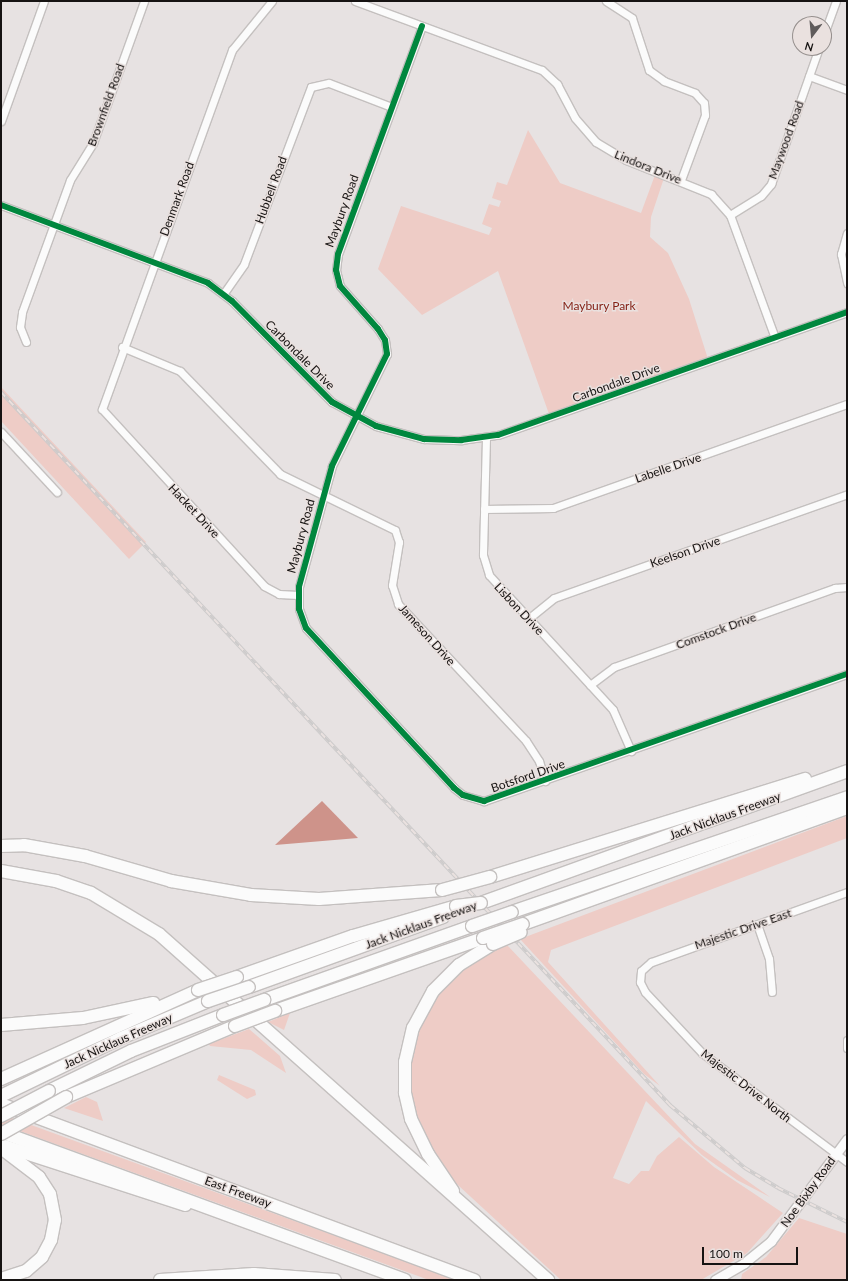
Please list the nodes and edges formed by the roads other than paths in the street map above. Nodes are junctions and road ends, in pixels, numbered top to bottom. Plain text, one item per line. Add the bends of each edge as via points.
1 (44, 1) edge
2 (144, 1) edge
3 (272, 1) edge
4 (355, 1) edge
5 (606, 1) edge
6 (836, 1) edge
7 (831, 16) edge
8 (422, 26) junction
9 (816, 56) edge
10 (809, 76) junction
11 (847, 90) edge
12 (392, 107) junction
13 (1, 121) edge
14 (681, 180) junction
15 (1, 205) edge
16 (730, 214) junction
17 (54, 223) junction
18 (847, 232) edge
19 (154, 260) junction
20 (847, 283) edge
21 (224, 293) junction
22 (847, 312) edge
23 (775, 338) junction
24 (26, 342) dead end
25 (122, 347) junction
26 (847, 404) edge
27 (102, 409) joint
28 (356, 416) junction
29 (1, 432) edge
30 (486, 438) junction
31 (57, 492) dead end
32 (847, 494) edge
33 (324, 496) junction
34 (484, 509) junction
35 (847, 587) edge
36 (298, 595) junction
37 (528, 619) junction
38 (847, 674) edge
39 (590, 685) junction
40 (631, 751) junction
41 (847, 767) edge
42 (847, 771) edge
43 (545, 781) junction
44 (847, 797) edge
45 (847, 808) edge
46 (1, 846) edge
47 (1, 871) edge
48 (847, 892) edge
49 (457, 909) junction
50 (757, 924) junction
51 (488, 941) junction
52 (641, 971) joint
53 (198, 990) junction
54 (772, 992) dead end
55 (1, 1025) edge
56 (847, 1040) edge
57 (847, 1048) edge
58 (5, 1077) edge
59 (1, 1096) edge
60 (1, 1104) edge
61 (1, 1116) edge
62 (1, 1133) edge
63 (847, 1139) edge
64 (1, 1145) edge
65 (1, 1148) edge
66 (836, 1154) junction
67 (847, 1162) edge
68 (461, 1204) junction
69 (224, 1213) junction
70 (1, 1279) edge
71 (160, 1280) edge
72 (335, 1280) edge
73 (405, 1280) edge
74 (474, 1280) edge
75 (548, 1280) edge
76 (714, 1280) edge

1 - 13 street
2 - 17 street, Brownfield Road via 93,143 70,180
3 - 19 street, Denmark Road via 232,50
4 - 8 street, Lindora Drive
5 - 14 street via 632,18 649,70 664,81 695,93 704,103 705,115
6 - 7 street
8 - 12 street, Maybury Road
8 - 14 street, Lindora Drive via 542,70 557,84 575,118 596,142 626,160
9 - 10 street, Maywood Road
10 - 11 street
10 - 16 street, Maywood Road via 771,184 761,196
12 - 21 street, Hubbell Road via 330,83 314,85 306,96 244,264
12 - 28 street, Maybury Road via 336,263 340,286 378,330 387,350 383,366
14 - 16 street, Lindora Drive via 711,194
15 - 17 street, Carbondale Drive
16 - 23 street, Lindora Drive
17 - 19 street, Carbondale Drive
17 - 24 street, Brownfield Road via 21,317
18 - 20 street via 841,261
19 - 21 street, Carbondale Drive via 196,277
19 - 25 street, Denmark Road
21 - 28 street, Carbondale Drive via 321,393
22 - 23 street, Carbondale Drive
23 - 30 street, Carbondale Drive via 537,423
25 - 27 street, Denmark Road
25 - 33 street, Jameson Drive via 180,371 269,466 288,480
26 - 34 street, Labelle Drive via 553,508
27 - 36 street, Hacket Drive via 264,586 279,594
28 - 30 street, Carbondale Drive via 411,437
28 - 33 street, Maybury Road via 336,456
29 - 31 street
30 - 34 street, Lisbon Drive
32 - 37 street, Keelson Drive via 554,598
33 - 36 street, Maybury Road
33 - 43 street, Jameson Drive via 395,530 399,542 392,585 398,604 526,741 539,761
34 - 37 street, Lisbon Drive via 486,569
35 - 39 street, Comstock Drive via 835,588 614,667
36 - 43 street, Botsford Drive via 301,617 312,637 463,795 494,800
37 - 39 street, Lisbon Drive
38 - 40 street, Botsford Drive
39 - 40 street, Lisbon Drive via 618,717
40 - 43 street, Botsford Drive
41 - 46 highway, bridge via 442,890 319,899 251,895 171,881 85,856 24,845
42 - 49 highway, Jack Nicklaus Freeway, bridge via 481,903
44 - 61 highway, Jack Nicklaus Freeway, bridge via 223,1015 131,1051
45 - 51 highway, bridge
47 - 68 highway via 74,886 139,920
48 - 50 street, Majestic Drive East
49 - 53 highway, bridge via 353,936
49 - 59 highway, Jack Nicklaus Freeway, bridge via 208,1002
50 - 52 street, Majestic Drive East via 651,962
50 - 54 street via 769,959
51 - 62 highway, bridge via 234,1026 66,1097
51 - 68 highway via 433,991 413,1028 405,1062 405,1093 411,1119 428,1154
52 - 66 street, Majestic Drive North via 640,982 644,992 702,1053
53 - 55 highway via 83,1018
53 - 58 highway
56 - 57 street
60 - 74 highway, East Freeway
62 - 69 highway, East Freeway
63 - 66 street, Noe Bixby Road
64 - 69 highway via 164,1201
65 - 70 highway via 39,1177 50,1194 55,1220 51,1240 42,1257 26,1271
66 - 67 street, Majestic Drive North
66 - 76 street, Noe Bixby Road via 771,1241 730,1272
68 - 75 highway
69 - 73 highway, East Freeway
71 - 72 highway via 254,1274

